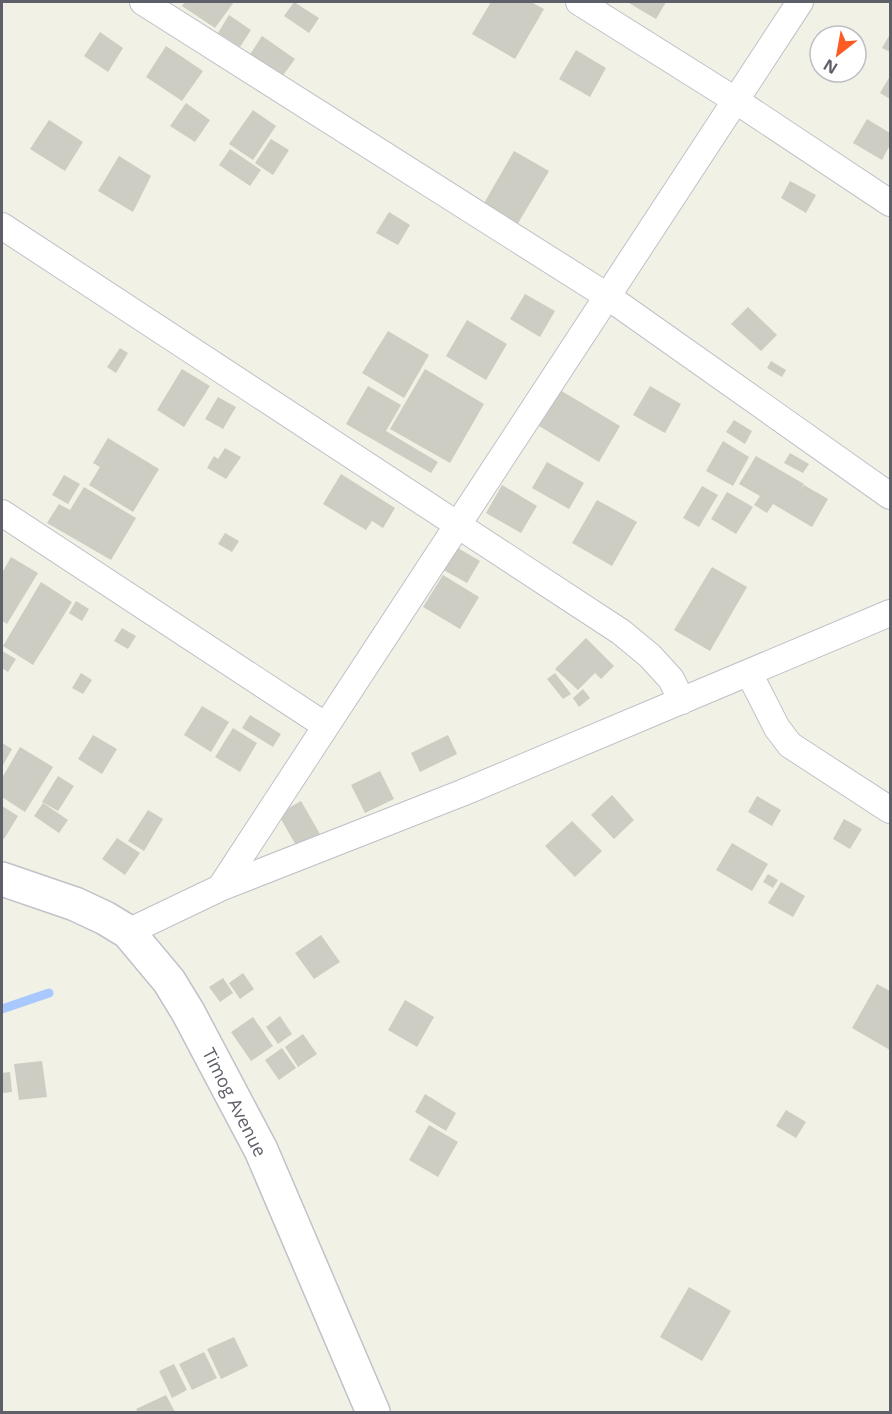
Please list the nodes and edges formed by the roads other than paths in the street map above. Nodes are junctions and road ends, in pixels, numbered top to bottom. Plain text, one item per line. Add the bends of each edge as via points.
1 (143, 2) edge
2 (579, 2) edge
3 (800, 2) edge
4 (735, 100) junction
5 (891, 203) edge
6 (2, 226) edge
7 (607, 296) junction
8 (891, 496) edge
9 (2, 513) edge
10 (457, 525) junction
11 (891, 613) edge
12 (748, 673) junction
13 (682, 701) junction
14 (326, 726) junction
15 (891, 810) edge
16 (2, 879) edge
17 (220, 888) junction
18 (128, 932) junction
19 (373, 1413) edge

1 - 7 street
2 - 4 street
3 - 4 street
4 - 5 street
4 - 7 street
6 - 10 street
7 - 8 street
7 - 10 street
9 - 14 street
10 - 13 street via 621,632 671,679
10 - 14 street
11 - 12 street
12 - 13 street
12 - 15 street via 790,745
13 - 17 street
14 - 17 street
16 - 18 main road, Timog Avenue via 75,904
17 - 18 street
18 - 19 main road, Timog Avenue via 169,981 188,1012 261,1150

